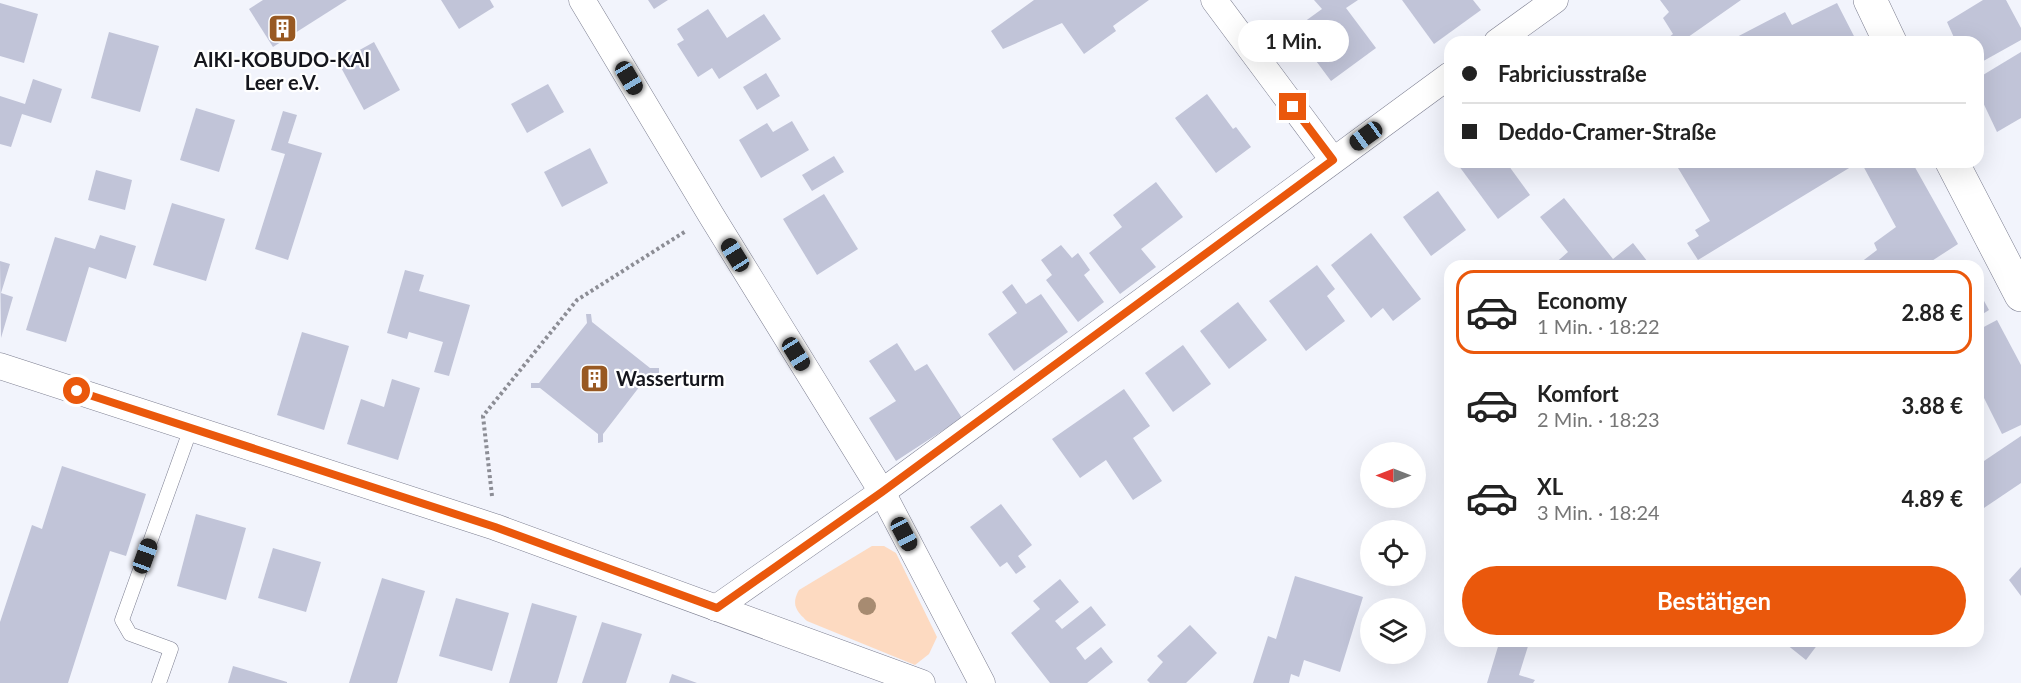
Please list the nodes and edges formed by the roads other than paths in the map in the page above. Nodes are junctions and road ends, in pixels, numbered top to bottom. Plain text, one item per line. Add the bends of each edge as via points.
1 (582, 0) edge
2 (1214, 0) edge
3 (1555, 0) edge
4 (1870, 0) edge
5 (1505, 36) edge
6 (1887, 36) edge
7 (1444, 79) edge
8 (1333, 160) junction
9 (1955, 168) edge
10 (2021, 295) edge
11 (0, 366) edge
12 (191, 428) junction
13 (882, 492) junction
14 (717, 608) junction
15 (159, 683) edge
16 (922, 683) edge
17 (982, 683) edge

1 - 13 street
2 - 8 street
3 - 5 street
4 - 6 main road
7 - 8 street
8 - 13 street
9 - 10 main road
11 - 12 street
12 - 14 street via 495,527
12 - 15 lane via 122,620 130,634 171,649
13 - 14 street
13 - 17 street
14 - 16 street

